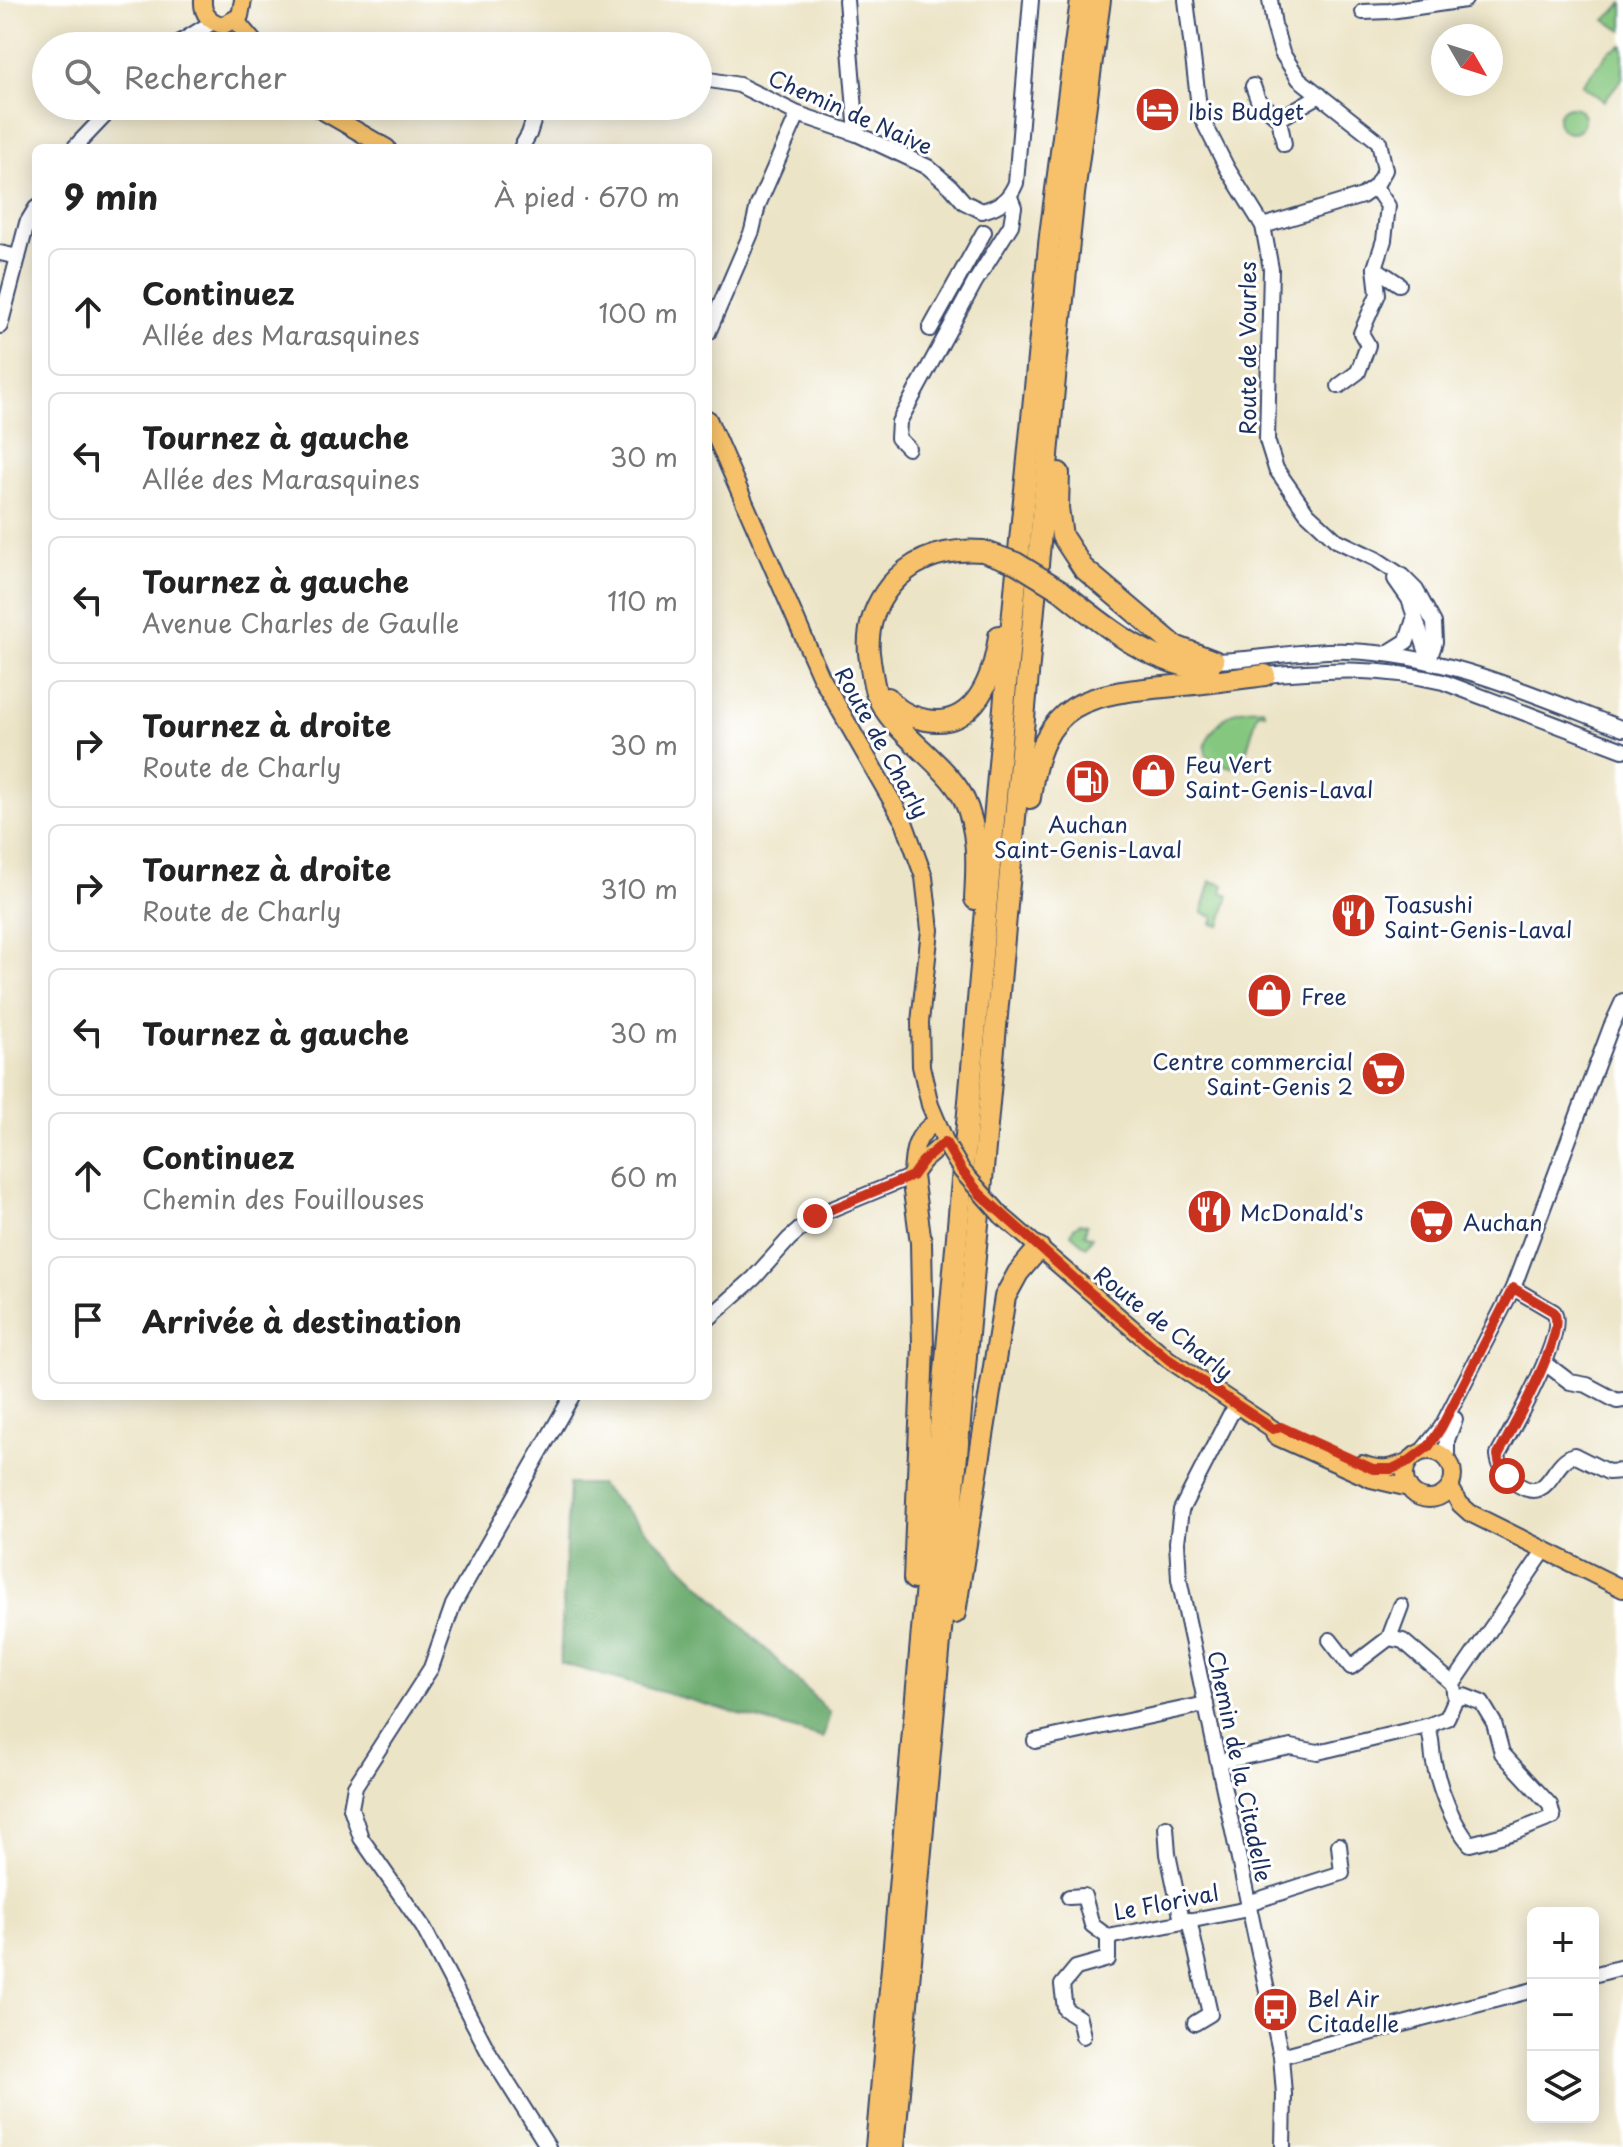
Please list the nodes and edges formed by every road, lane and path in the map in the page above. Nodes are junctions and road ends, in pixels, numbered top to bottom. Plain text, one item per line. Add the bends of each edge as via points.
1 (203, 0) edge
2 (243, 0) edge
3 (846, 0) edge
4 (1031, 0) edge
5 (1081, 0) edge
6 (1100, 0) edge
7 (1186, 0) edge
8 (1270, 0) edge
9 (1465, 0) edge
10 (1363, 12) dead end
11 (235, 20) junction
12 (213, 22) junction
13 (197, 32) edge
14 (245, 32) edge
15 (712, 80) edge
16 (1253, 86) dead end
17 (1320, 95) junction
18 (798, 114) junction
19 (1279, 119) junction
20 (101, 120) edge
21 (338, 120) edge
22 (534, 120) edge
23 (857, 134) junction
24 (78, 144) edge
25 (380, 144) edge
26 (523, 144) edge
27 (1284, 144) dead end
28 (1375, 187) junction
29 (1010, 197) junction
30 (982, 211) junction
31 (32, 215) edge
32 (1263, 226) junction
33 (984, 232) junction
34 (997, 245) junction
35 (0, 253) edge
36 (18, 257) junction
37 (1375, 268) junction
38 (1399, 284) dead end
39 (712, 324) edge
40 (0, 326) edge
41 (930, 329) dead end
42 (1056, 367) junction
43 (1339, 386) dead end
44 (712, 428) edge
45 (908, 448) dead end
46 (1022, 529) junction
47 (1385, 566) junction
48 (1415, 615) junction
49 (1386, 654) junction
50 (1429, 660) junction
51 (1207, 665) junction
52 (1388, 671) junction
53 (1265, 675) junction
54 (1490, 679) junction
55 (1443, 682) junction
56 (876, 683) junction
57 (1505, 706) junction
58 (1623, 729) edge
59 (1621, 750) edge
60 (1006, 922) junction
61 (980, 1001) junction
62 (1623, 1001) edge
63 (936, 1122) junction
64 (946, 1145) junction
65 (912, 1176) junction
66 (1039, 1248) junction
67 (1517, 1289) junction
68 (712, 1315) edge
69 (1545, 1363) junction
70 (570, 1400) edge
71 (1623, 1400) edge
72 (1237, 1407) junction
73 (1273, 1429) junction
74 (1416, 1456) junction
75 (1447, 1458) junction
76 (1623, 1471) edge
77 (1450, 1487) junction
78 (1409, 1488) junction
79 (1436, 1498) junction
80 (1544, 1551) junction
81 (1623, 1589) edge
82 (1401, 1606) dead end
83 (1389, 1638) junction
84 (1330, 1640) dead end
85 (939, 1658) junction
86 (1453, 1684) junction
87 (917, 1687) junction
88 (1455, 1700) junction
89 (1206, 1704) junction
90 (1427, 1726) junction
91 (1035, 1741) dead end
92 (1218, 1762) junction
93 (1166, 1827) dead end
94 (1339, 1845) dead end
95 (1069, 1897) dead end
96 (1248, 1906) junction
97 (1185, 1920) junction
98 (1108, 1937) junction
99 (1623, 1967) edge
100 (1599, 1973) edge
101 (1527, 1992) edge
102 (1195, 2023) dead end
103 (1083, 2036) dead end
104 (1281, 2056) junction
105 (548, 2147) edge
106 (876, 2147) edge
107 (894, 2147) edge
108 (1283, 2147) edge

1 - 12 main road
2 - 11 main road
3 - 23 street
4 - 29 street via 1016,183
5 - 46 highway via 1050,235
6 - 42 highway
7 - 32 street, Route de Vourles via 1200,115
8 - 17 street via 1282,53 1299,79
9 - 10 street
11 - 12 main road
11 - 14 main road
12 - 13 street
15 - 18 street, Chemin de Naive via 739,85
16 - 19 street via 1258,100
17 - 19 street
17 - 28 street via 1379,142 1385,170
18 - 23 street, Chemin de Naive
18 - 39 street
19 - 27 street
20 - 24 street
21 - 25 main road
22 - 26 street
23 - 30 street, Chemin de Naive via 928,167 964,202
28 - 32 street via 1362,196
28 - 37 street via 1388,206
29 - 30 street
29 - 34 street via 1011,225
30 - 33 street
31 - 36 street
32 - 47 street, Route de Vourles via 1271,269 1267,440 1276,469 1307,513 1336,540
33 - 34 street
33 - 41 street
34 - 45 street via 899,422 898,438
35 - 36 street
36 - 40 street
37 - 38 street
37 - 43 street via 1378,294 1361,333 1368,345 1358,372
42 - 51 highway via 1064,387 1058,508 1069,550 1159,634
42 - 60 highway
44 - 63 main road, Route de Charly via 821,677 904,822 924,877 930,930 921,1066
46 - 56 highway via 1011,538 997,654 975,704 953,718 930,721 904,713
46 - 61 highway
47 - 48 street, Route de Vourles
47 - 50 street, Route de Vourles via 1416,590 1434,623
48 - 49 street via 1407,641
48 - 50 street, Route de Vourles
49 - 50 street
49 - 51 street via 1346,650
50 - 52 street via 1411,670
50 - 54 street
50 - 55 street
51 - 53 highway
51 - 56 highway, bridge via 1153,656 1016,563 983,551 957,550 930,556 899,576 876,608 870,626 870,665
52 - 53 street
52 - 55 street
53 - 60 highway via 1103,695 1063,716 1040,746 1035,763 1017,904
54 - 57 street
54 - 58 street
55 - 57 street
56 - 61 highway via 875,693 888,712 952,780 971,817 977,859 971,985
57 - 59 street
60 - 85 highway
61 - 87 highway
62 - 67 street
63 - 64 main road, Route de Charly
63 - 65 main road via 917,1140
64 - 65 main road
64 - 66 main road, Route de Charly, bridge via 1002,1216
65 - 68 street via 815,1216
65 - 87 highway via 921,1243 923,1359 907,1672
66 - 72 main road, Route de Charly via 1168,1359
66 - 85 highway via 1005,1297 950,1643
67 - 69 street via 1557,1316
67 - 74 street via 1449,1414 1429,1446
67 - 75 street via 1451,1427
69 - 71 street via 1570,1382
69 - 76 street via 1498,1455 1500,1466 1517,1484 1538,1490 1574,1455 1608,1472
70 - 105 street via 453,1605 431,1668 355,1786 351,1808 361,1838 423,1927 490,2055
72 - 73 main road, Route de Charly
72 - 89 street, Chemin de la Citadelle via 1181,1510 1177,1542 1179,1579
73 - 74 main road, Route de Charly via 1281,1427 1373,1469 1392,1469
73 - 78 main road, Route de Charly via 1275,1436 1371,1479
74 - 75 main road via 1436,1451
74 - 78 main road via 1405,1474
75 - 77 main road via 1454,1472
77 - 79 main road
77 - 80 main road via 1470,1513
78 - 79 main road via 1421,1497
79 - 80 main road via 1465,1521
80 - 81 main road
80 - 86 street
82 - 83 street
83 - 84 street via 1351,1667
83 - 86 street via 1403,1641
85 - 107 highway
86 - 88 street
87 - 106 highway
88 - 90 street via 1447,1718
88 - 90 street via 1464,1696 1482,1703 1502,1753 1550,1805 1553,1817 1470,1844 1458,1830 1434,1764
89 - 91 street
89 - 92 street, Chemin de la Citadelle
90 - 92 street via 1318,1752 1291,1747
92 - 96 street, Chemin de la Citadelle
93 - 97 street
94 - 96 street, Le Florival via 1342,1873
95 - 98 street, Le Florival via 1084,1896 1092,1925
96 - 97 street, Le Florival
96 - 104 street, Chemin de la Citadelle
97 - 98 street, Le Florival
97 - 102 street via 1210,2014
98 - 103 street via 1108,1959 1076,1968 1062,1985 1065,2009 1079,2018
99 - 100 street
101 - 104 street
104 - 108 street, Chemin de la Citadelle

